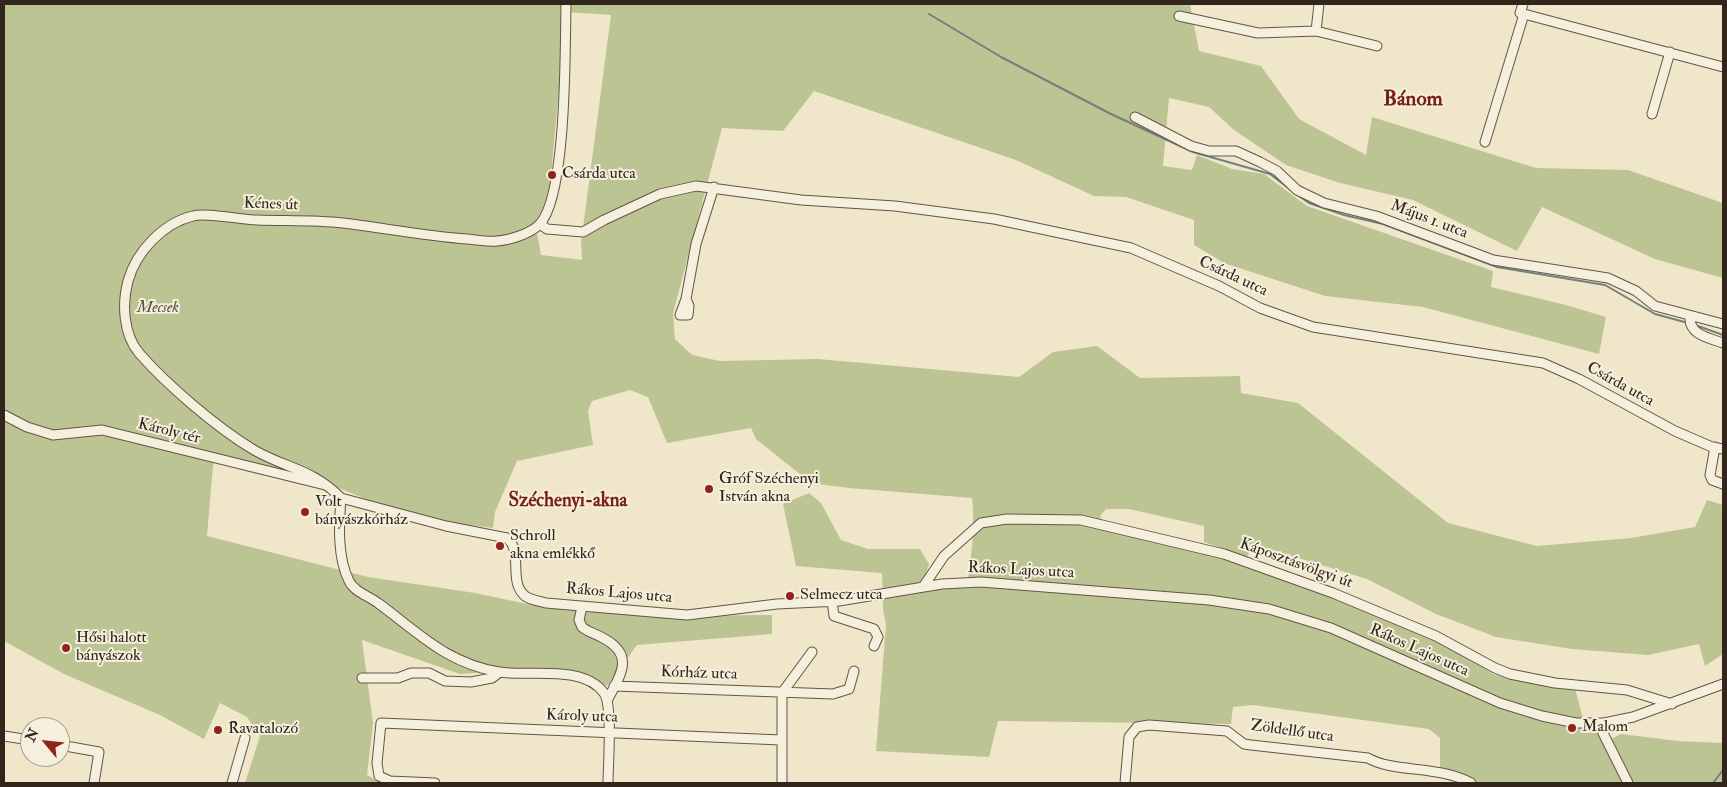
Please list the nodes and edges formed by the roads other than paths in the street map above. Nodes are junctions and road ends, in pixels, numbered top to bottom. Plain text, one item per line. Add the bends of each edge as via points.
1 (566, 4) edge
2 (1319, 4) edge
3 (1523, 4) edge
4 (1524, 14) junction
5 (1179, 16) dead end
6 (1316, 31) junction
7 (1377, 46) dead end
8 (1670, 52) junction
9 (1723, 67) edge
10 (1652, 114) dead end
11 (1135, 117) dead end
12 (1485, 142) dead end
13 (714, 187) junction
14 (540, 224) junction
15 (686, 298) dead end
16 (1689, 321) junction
17 (1723, 324) edge
18 (1723, 343) edge
19 (4, 416) edge
20 (1719, 448) edge
21 (1723, 484) edge
22 (328, 486) junction
23 (341, 498) junction
24 (923, 587) junction
25 (832, 601) junction
26 (582, 607) junction
27 (874, 646) dead end
28 (812, 652) dead end
29 (854, 671) dead end
30 (500, 672) junction
31 (362, 678) dead end
32 (1723, 684) edge
33 (614, 686) junction
34 (782, 693) junction
35 (608, 699) junction
36 (1672, 704) junction
37 (1604, 723) junction
38 (608, 733) junction
39 (4, 736) edge
40 (20, 738) edge
41 (245, 738) dead end
42 (782, 740) junction
43 (70, 747) edge
44 (94, 783) edge
45 (232, 783) edge
46 (435, 783) edge
47 (608, 783) edge
48 (782, 783) edge
49 (1124, 783) edge
50 (1471, 783) edge
51 (1628, 783) edge

1 - 14 street via 560,162 551,206
2 - 6 street
3 - 4 street via 1520,13
4 - 8 street
4 - 12 street
5 - 6 street via 1258,33
6 - 7 street
8 - 9 street
8 - 10 street
11 - 16 street, Május 1. utca via 1191,146 1209,151 1236,151 1277,171 1297,190 1324,204 1376,216 1494,260 1608,278 1636,291 1655,306
13 - 14 street, Csárda utca via 696,186 660,194 583,232 547,229
13 - 15 street via 696,244
13 - 20 street, Csárda utca via 801,200 961,214 1131,248 1219,286 1260,308 1312,327 1543,363 1675,431
14 - 22 street, Kénes út via 510,238 486,241 345,224 193,215 167,229 144,250 132,268 125,300 127,326 138,351 182,394 255,450 305,471
16 - 17 street, Május 1. utca
16 - 18 street via 1693,330
19 - 22 street, Károly tér via 53,435 102,430
20 - 21 street via 1710,476
22 - 23 street, Kénes út
23 - 26 street, Rákos Lajos utca via 446,526 507,538 514,547 518,582 524,595 546,603
23 - 30 street via 339,530 344,566 354,589 380,604 429,644 466,663
24 - 25 street, Rákos Lajos utca
24 - 36 street, Káposztásvölgyi út via 944,556 981,523 1007,519 1081,520 1224,554 1333,593 1436,636 1510,674 1555,683 1627,690
24 - 37 street, Rákos Lajos utca via 981,582 1200,600 1269,609 1331,628 1500,703 1567,721
25 - 26 street, Rákos Lajos utca via 686,615
25 - 27 street via 834,616 874,629 878,637
26 - 33 street via 579,620 582,627 610,642 621,655 623,670
28 - 34 street
29 - 34 street via 849,689 844,692
30 - 31 street via 492,678 471,682 446,681 429,673 411,673 398,678
30 - 35 street via 572,676 590,681
32 - 36 street, Rákos Lajos utca
33 - 34 street, Kórház utca
33 - 35 street
34 - 42 street
35 - 38 street
36 - 37 street, Rákos Lajos utca
37 - 51 street via 1603,733
38 - 42 street, Károly utca
38 - 46 street, Károly utca via 381,723 379,776 390,781
38 - 47 street
39 - 40 street
41 - 45 street
42 - 48 street
43 - 44 street via 99,752
49 - 50 street, Zöldellő utca via 1129,737 1137,727 1150,725 1227,732 1244,744 1368,758 1380,763 1444,773

